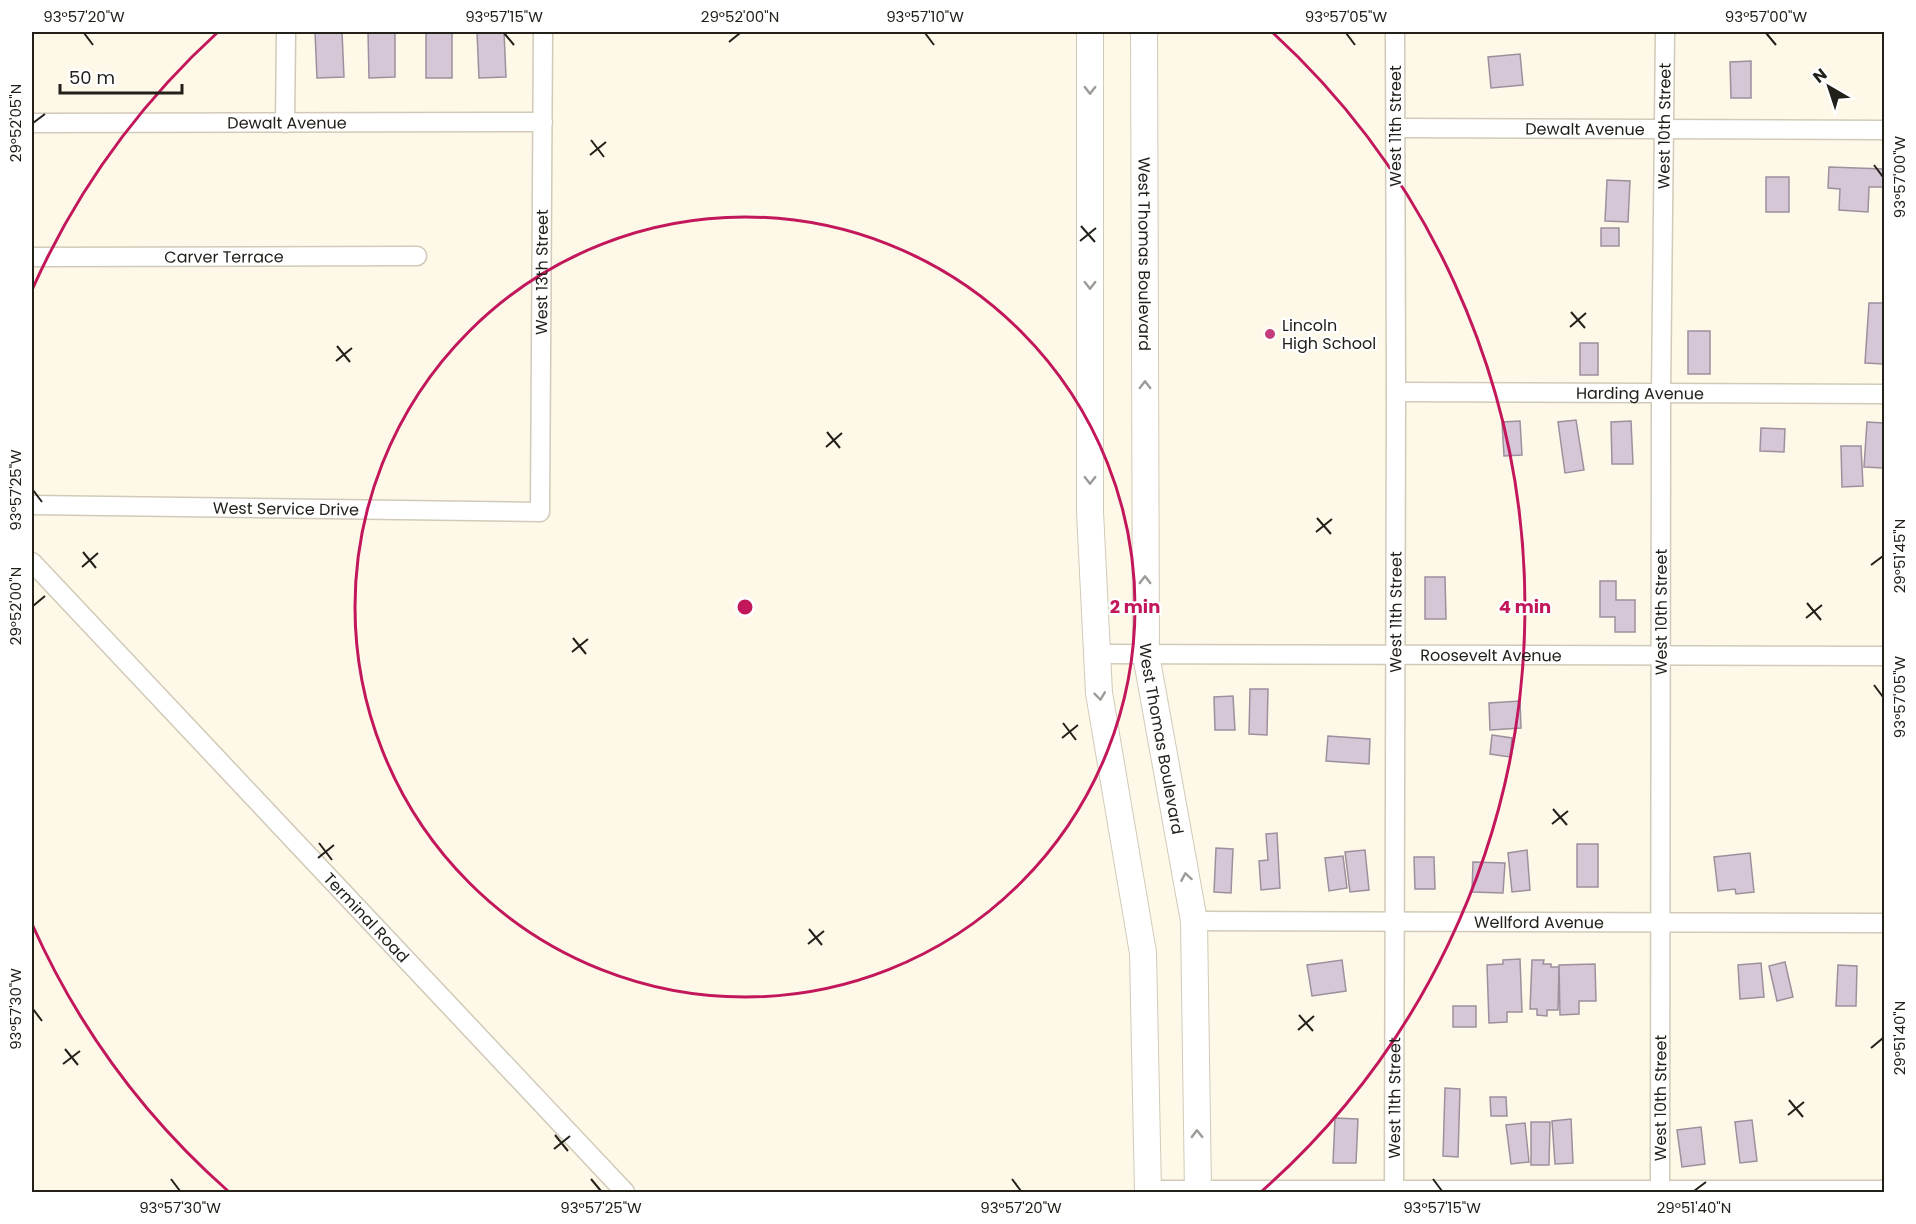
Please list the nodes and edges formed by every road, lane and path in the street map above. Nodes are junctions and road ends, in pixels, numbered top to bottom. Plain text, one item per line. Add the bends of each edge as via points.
1 (286, 32) edge
2 (543, 32) edge
3 (1090, 32) edge
4 (1144, 32) edge
5 (1395, 32) edge
6 (1665, 32) edge
7 (543, 122) junction
8 (32, 123) edge
9 (285, 123) junction
10 (1395, 128) junction
11 (1664, 129) junction
12 (1884, 130) edge
13 (417, 256) dead end
14 (32, 257) edge
15 (1396, 392) junction
16 (1661, 393) junction
17 (1884, 394) edge
18 (32, 506) edge
19 (540, 512) joint
20 (32, 562) edge
21 (1097, 654) junction
22 (1396, 654) junction
23 (1146, 655) junction
24 (1662, 655) junction
25 (1884, 656) edge
26 (1194, 921) junction
27 (1395, 921) junction
28 (1662, 922) junction
29 (1884, 923) edge
30 (1884, 1190) edge
31 (1148, 1191) edge
32 (1198, 1191) edge
33 (1394, 1191) edge
34 (1660, 1191) edge
35 (625, 1192) edge

1 - 9 street
2 - 7 street, West 13th Street
3 -> 21 street via 1090,512
23 -> 4 street, West Thomas Boulevard
5 - 10 street, West 11th Street
6 - 11 street, West 10th Street
7 - 9 street, Dewalt Avenue
7 - 19 street, West 13th Street
8 - 9 street, Dewalt Avenue
10 - 11 street, Dewalt Avenue
10 - 15 street, West 11th Street
11 - 12 street, Dewalt Avenue
11 - 16 street, West 10th Street
13 - 14 street, Carver Terrace
15 - 16 street, Harding Avenue
15 - 22 street, West 11th Street
16 - 17 street, Harding Avenue
16 - 24 street, West 10th Street
18 - 19 street, West Service Drive
20 - 35 street, Terminal Road
21 - 23 street, Roosevelt Avenue
21 -> 31 street via 1099,693 1143,953
22 - 23 street, Roosevelt Avenue
22 - 24 street, Roosevelt Avenue
22 - 27 street, West 11th Street
26 -> 23 street, West Thomas Boulevard
24 - 25 street, Roosevelt Avenue
24 - 28 street, West 10th Street
26 - 27 street, Wellford Avenue
32 -> 26 street, West Thomas Boulevard
27 - 28 street, Wellford Avenue
27 - 33 street, West 11th Street
28 - 29 street, Wellford Avenue
28 - 34 street, West 10th Street
30 - 34 street
31 - 32 street
32 - 33 street
33 - 34 street

